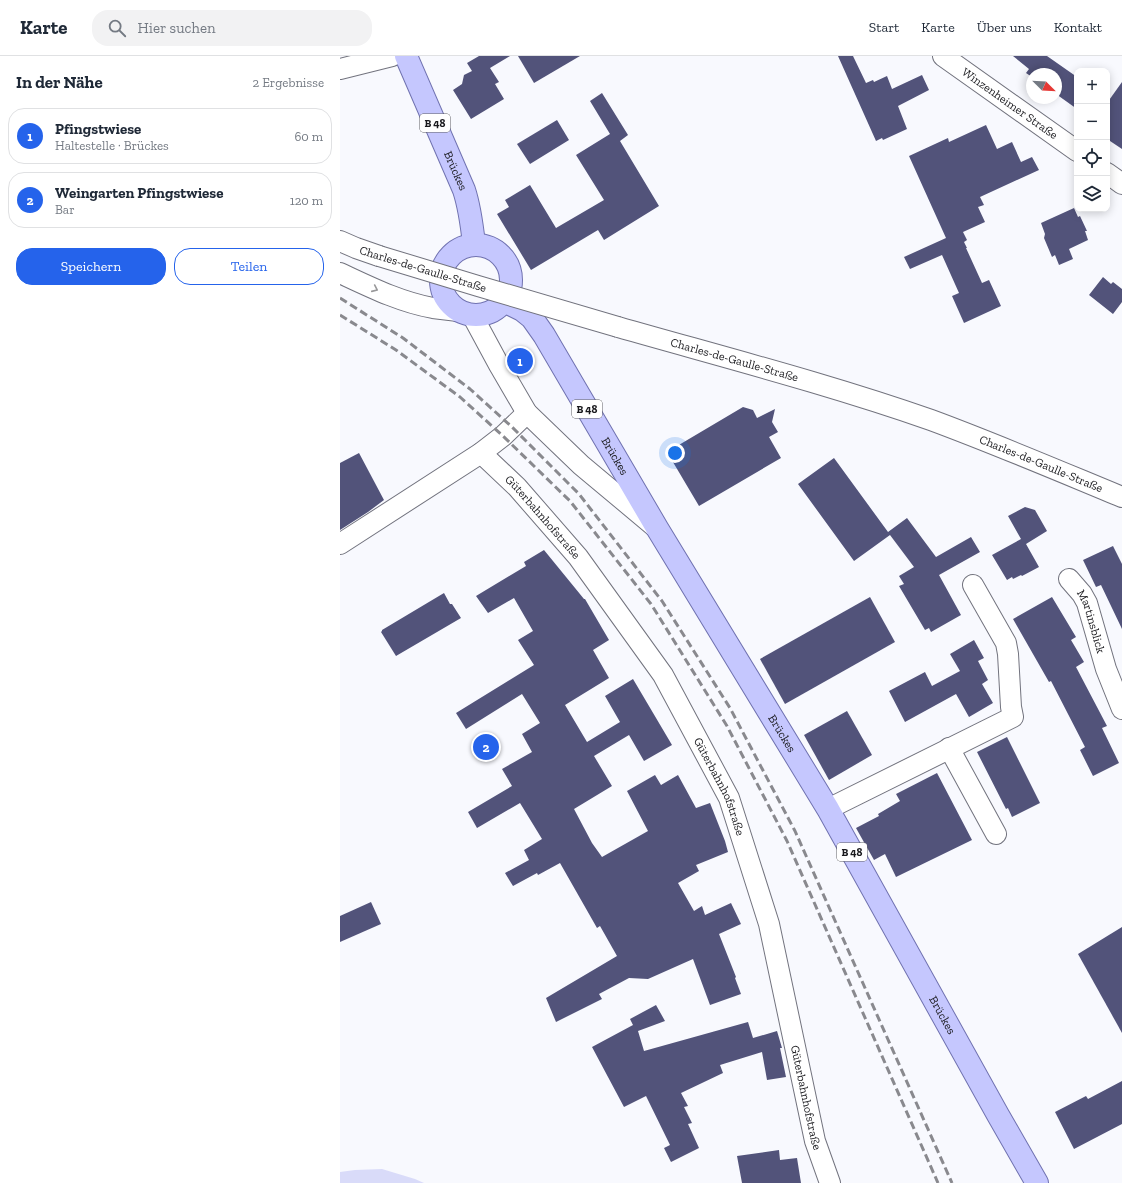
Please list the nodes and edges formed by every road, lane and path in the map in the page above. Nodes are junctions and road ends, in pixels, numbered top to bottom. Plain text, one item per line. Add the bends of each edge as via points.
1 (392, 56) edge
2 (406, 56) edge
3 (943, 56) edge
4 (340, 69) edge
5 (1074, 149) edge
6 (1110, 175) edge
7 (1122, 184) edge
8 (340, 241) edge
9 (474, 244) junction
10 (340, 273) edge
11 (504, 301) junction
12 (465, 313) junction
13 (527, 413) junction
14 (481, 453) junction
15 (1122, 497) edge
16 (657, 528) junction
17 (340, 544) edge
18 (1069, 579) dead end
19 (974, 585) dead end
20 (1114, 665) edge
21 (1122, 709) edge
22 (950, 748) junction
23 (828, 809) junction
24 (996, 834) dead end
25 (830, 1183) edge
26 (1037, 1183) edge

1 - 4 street
2 - 9 main road, Brückes / B 48 via 464,190 472,220
3 - 5 street, Winzenheimer Straße
6 - 7 street
8 - 15 street, Charles-de-Gaulle-Straße, bridge via 379,256 802,379 930,420 988,441
9 - 11 main road via 496,251 509,268 511,280
9 - 12 main road via 454,252 446,261 440,283 449,303
10 -> 12 street via 394,296 434,308
11 - 12 main road via 490,313
11 - 16 main road, Brückes / B 48 via 532,318 544,335
12 - 13 street
13 - 14 street
13 - 16 street via 581,465
14 - 17 street
14 - 25 street, Güterbahnhofstraße via 517,487 578,557 663,675 729,798 769,924 814,1141
16 - 23 main road, Brückes / B 48
18 - 20 street, Martinsblick via 1087,603
19 - 22 street via 1006,642 1013,717
20 - 21 street, Martinsblick
22 - 23 street
22 - 24 street
23 - 26 main road, Brückes / B 48

